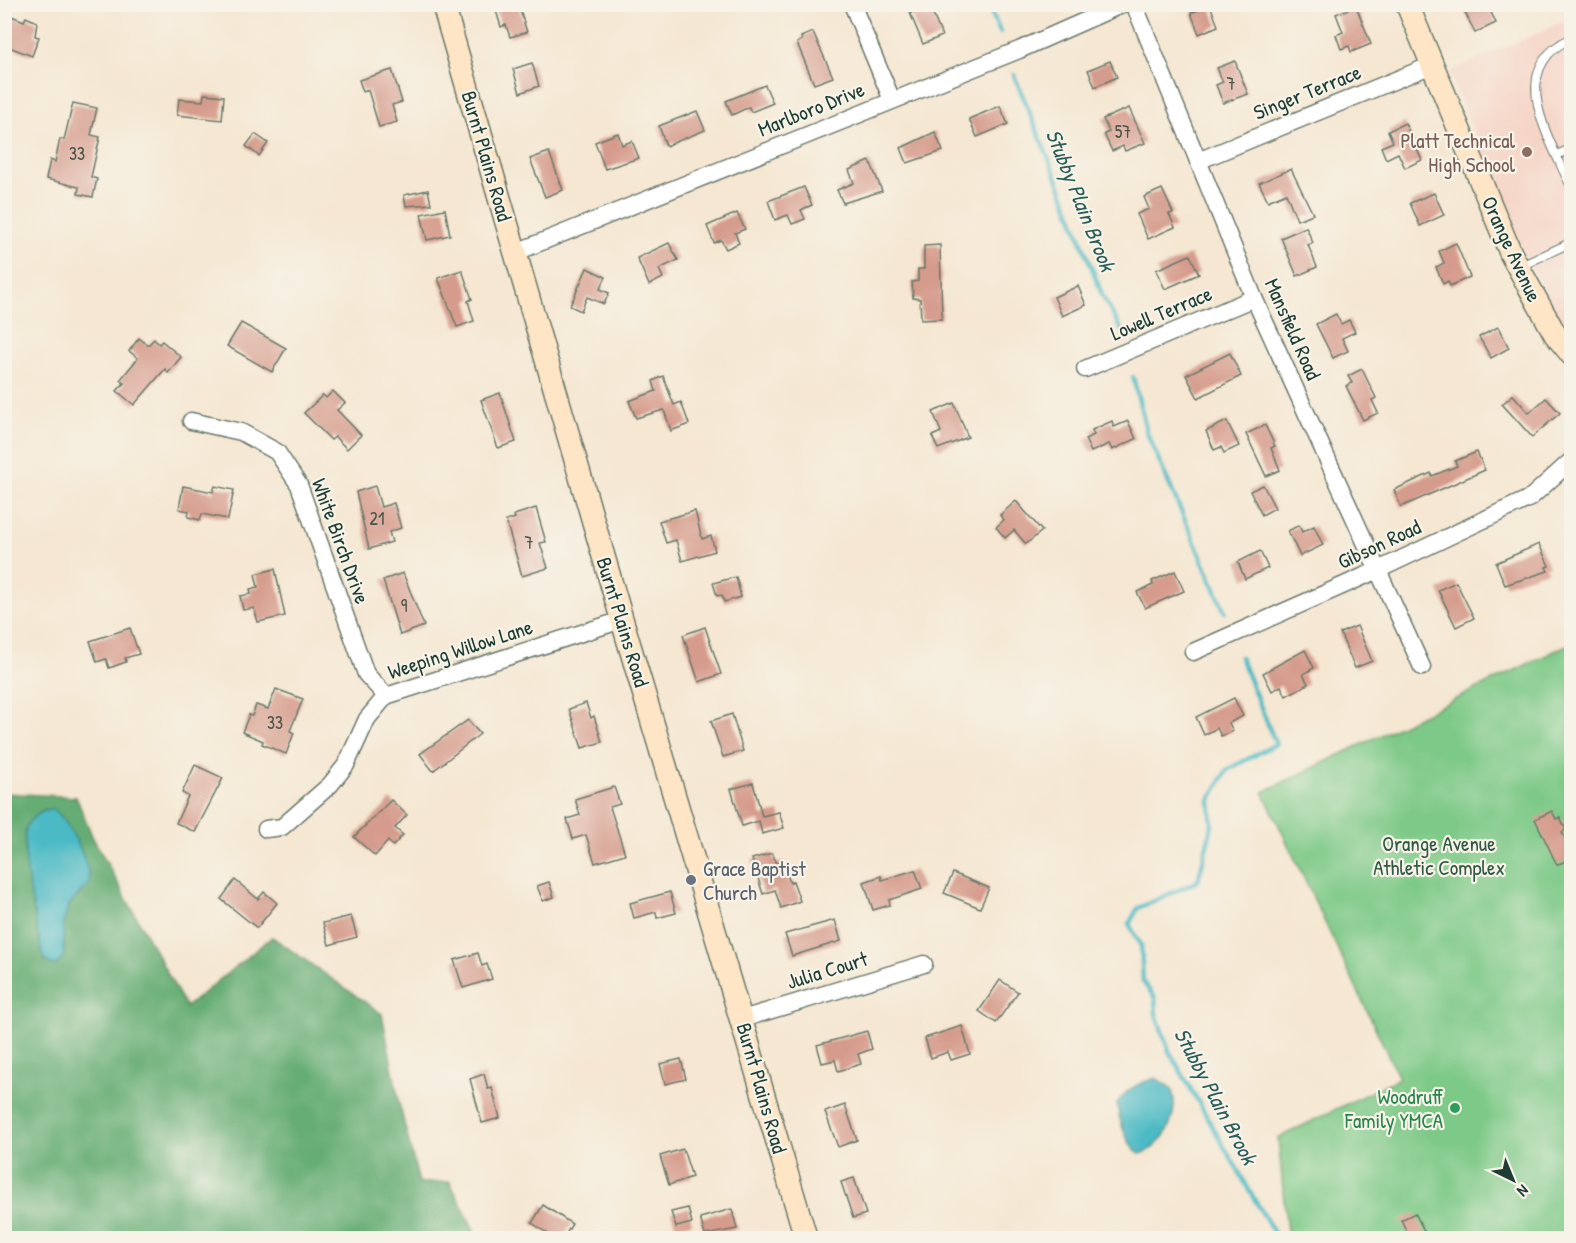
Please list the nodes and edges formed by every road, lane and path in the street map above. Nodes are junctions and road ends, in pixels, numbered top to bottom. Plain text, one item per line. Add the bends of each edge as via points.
1 (443, 4) edge
2 (852, 4) edge
3 (1123, 4) edge
4 (1134, 4) edge
5 (1407, 4) edge
6 (1572, 38) edge
7 (1432, 65) junction
8 (892, 100) junction
9 (1572, 148) edge
10 (1557, 156) junction
11 (1198, 161) junction
12 (1572, 189) edge
13 (1572, 242) edge
14 (514, 253) junction
15 (1518, 268) junction
16 (1254, 298) junction
17 (1572, 355) edge
18 (1085, 369) dead end
19 (191, 421) dead end
20 (1572, 460) edge
21 (1378, 570) junction
22 (622, 620) junction
23 (1193, 652) dead end
24 (1422, 667) dead end
25 (386, 696) junction
26 (266, 829) dead end
27 (924, 964) dead end
28 (742, 1019) junction
29 (806, 1239) edge

1 - 14 main road, Burnt Plains Road
2 - 8 street
3 - 8 street, Marlboro Drive
4 - 11 street, Mansfield Road
5 - 7 main road, Orange Avenue
6 - 10 lane via 1546,55 1534,84 1536,102
7 - 11 street, Singer Terrace
7 - 15 main road, Orange Avenue
8 - 14 street, Marlboro Drive
9 - 10 lane
10 - 12 lane
11 - 16 street, Mansfield Road
13 - 15 lane
14 - 22 main road, Burnt Plains Road
15 - 17 main road, Orange Avenue via 1555,334
16 - 18 street, Lowell Terrace
16 - 21 street, Mansfield Road
19 - 25 street, White Birch Drive via 241,432 277,452 299,485 366,674
20 - 21 street, Gibson Road via 1530,498
21 - 23 street, Gibson Road
21 - 24 street, Mansfield Road
22 - 25 street, Weeping Willow Lane
22 - 28 main road, Burnt Plains Road
25 - 26 street, Weeping Willow Lane via 367,719 330,786 282,826
27 - 28 street, Julia Court
28 - 29 main road, Burnt Plains Road

